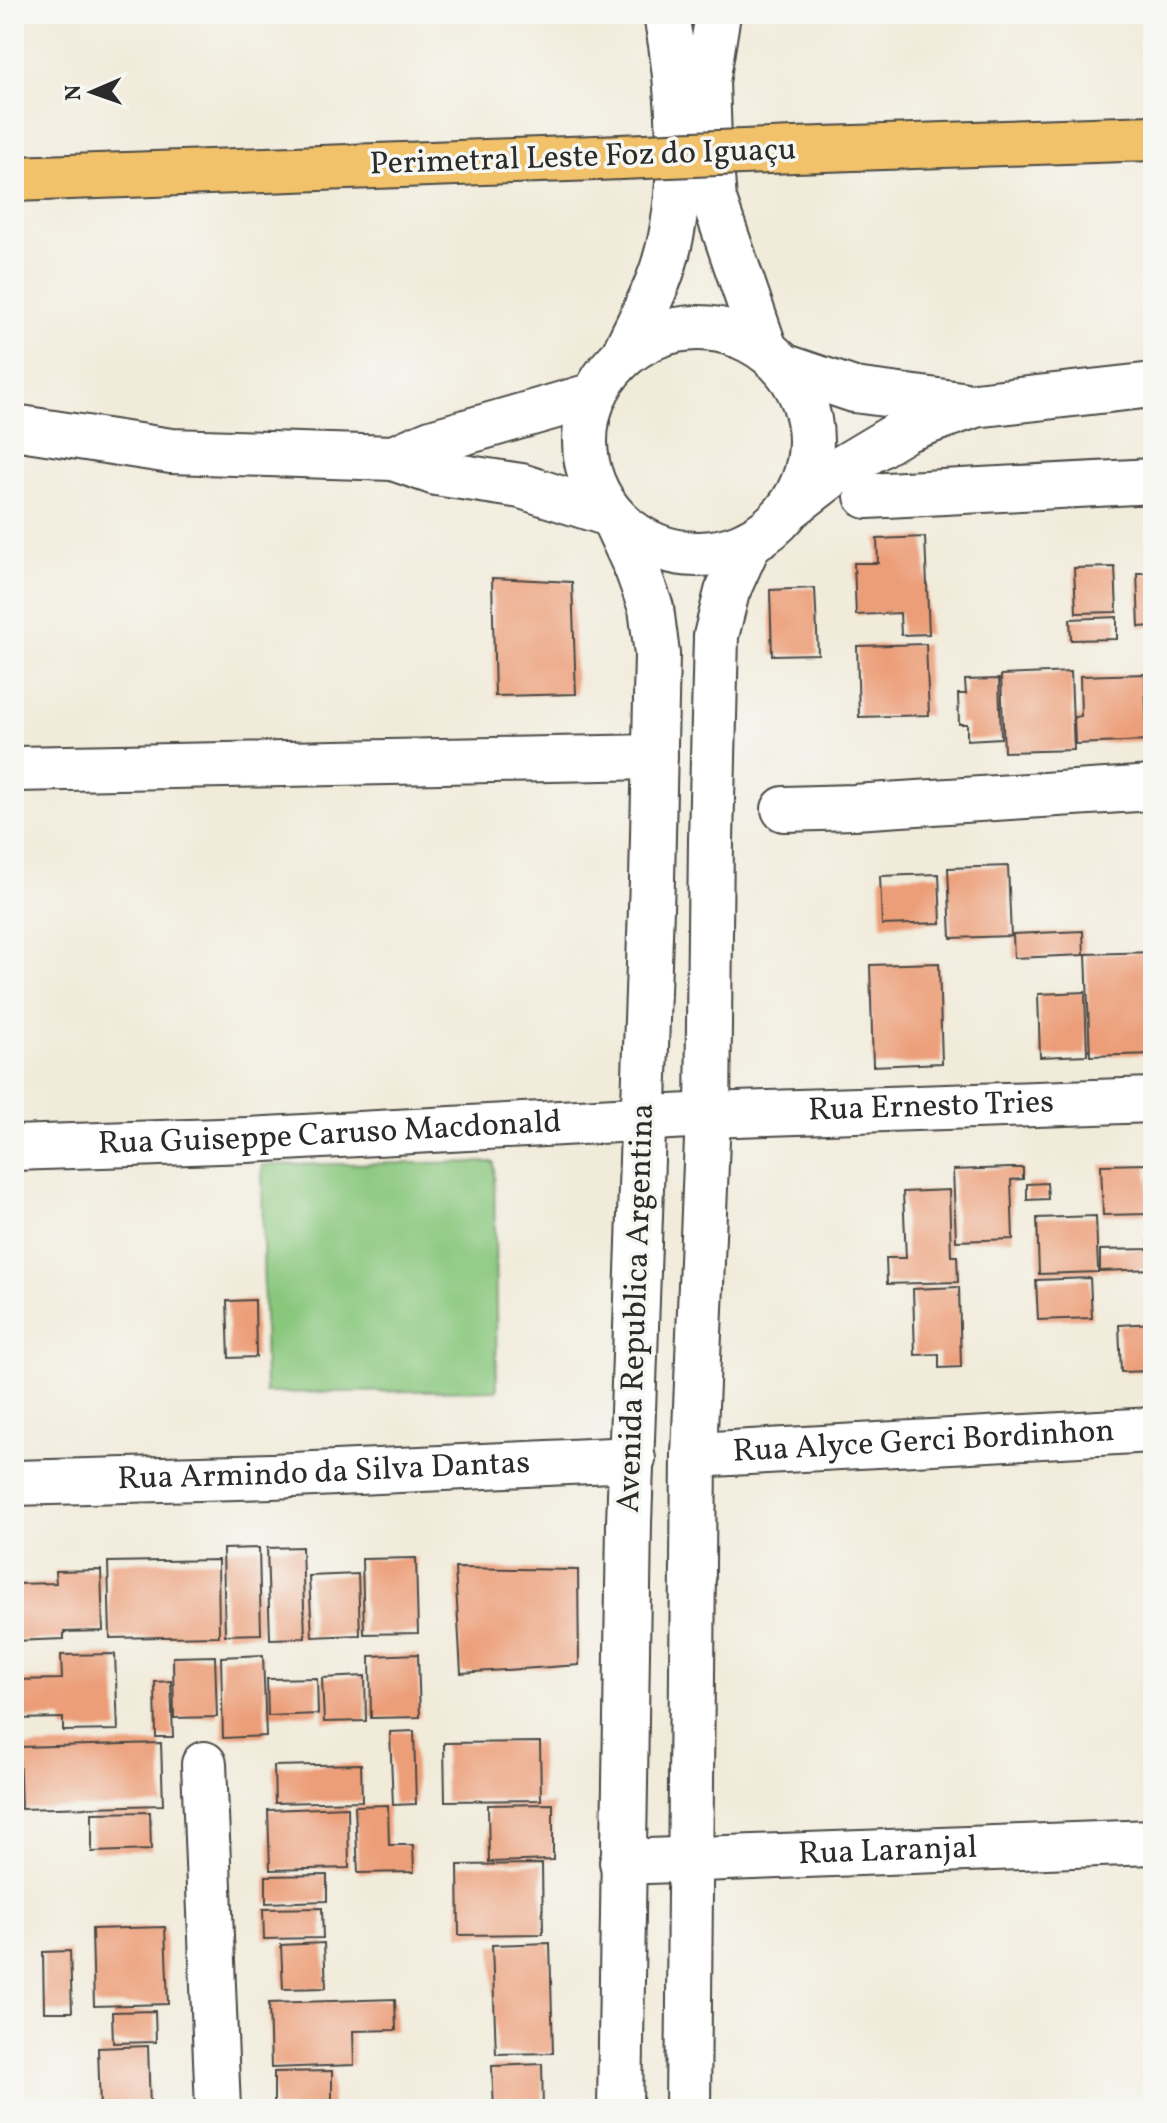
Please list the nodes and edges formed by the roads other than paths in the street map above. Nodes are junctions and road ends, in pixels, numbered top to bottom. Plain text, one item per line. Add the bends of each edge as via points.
1 (666, 14) edge
2 (718, 14) edge
3 (1153, 138) edge
4 (14, 179) edge
5 (624, 354) junction
6 (774, 358) junction
7 (1153, 385) edge
8 (594, 395) junction
9 (975, 405) junction
10 (14, 427) edge
11 (393, 458) junction
12 (1153, 481) edge
13 (867, 496) dead end
14 (789, 508) junction
15 (612, 515) junction
16 (750, 541) junction
17 (655, 757) junction
18 (14, 769) edge
19 (1153, 788) edge
20 (784, 809) dead end
21 (1153, 1100) edge
22 (708, 1115) junction
23 (645, 1120) junction
24 (14, 1148) edge
25 (1153, 1430) edge
26 (694, 1455) junction
27 (633, 1459) junction
28 (14, 1483) edge
29 (204, 1764) dead end
30 (1153, 1842) edge
31 (690, 1859) junction
32 (622, 1862) junction
33 (218, 2109) edge
34 (620, 2109) edge
35 (688, 2109) edge

1 - 5 street via 676,79 674,229 664,267
2 - 6 street via 707,82 714,200
3 - 4 highway, Perimetral Leste Foz do Iguaçu, bridge
5 - 6 street via 668,331 693,327 743,336
5 - 8 street
6 - 9 street via 854,390
6 - 14 street via 803,399 811,436 802,486
7 - 9 street
8 - 11 street
8 - 15 street via 585,445 593,482
9 - 14 street via 907,429 840,469
10 - 11 street via 171,451
11 - 15 street via 436,473 521,486
12 - 13 street
14 - 16 street
15 - 16 street via 652,545 677,553 702,555
15 - 17 street, Avenida Republica Argentina via 651,608 657,654
16 - 22 street, Avenida Republica Argentina via 727,592 716,636
17 - 18 street
17 - 23 street, Avenida Republica Argentina
19 - 20 street
21 - 22 street, Rua Ernesto Tries
22 - 23 street, Rua Ernesto Tries
22 - 26 street, Avenida Republica Argentina
23 - 24 street, Rua Guiseppe Caruso Macdonald
23 - 27 street, Avenida Republica Argentina
25 - 26 street, Rua Alyce Gerci Bordinhon
26 - 31 street, Avenida Republica Argentina
27 - 28 street, Rua Armindo da Silva Dantas
27 - 32 street, Avenida Republica Argentina
29 - 33 street
30 - 31 street, Rua Laranjal
31 - 32 street, Rua Laranjal
31 - 35 street, Avenida Republica Argentina
32 - 34 street, Avenida Republica Argentina

